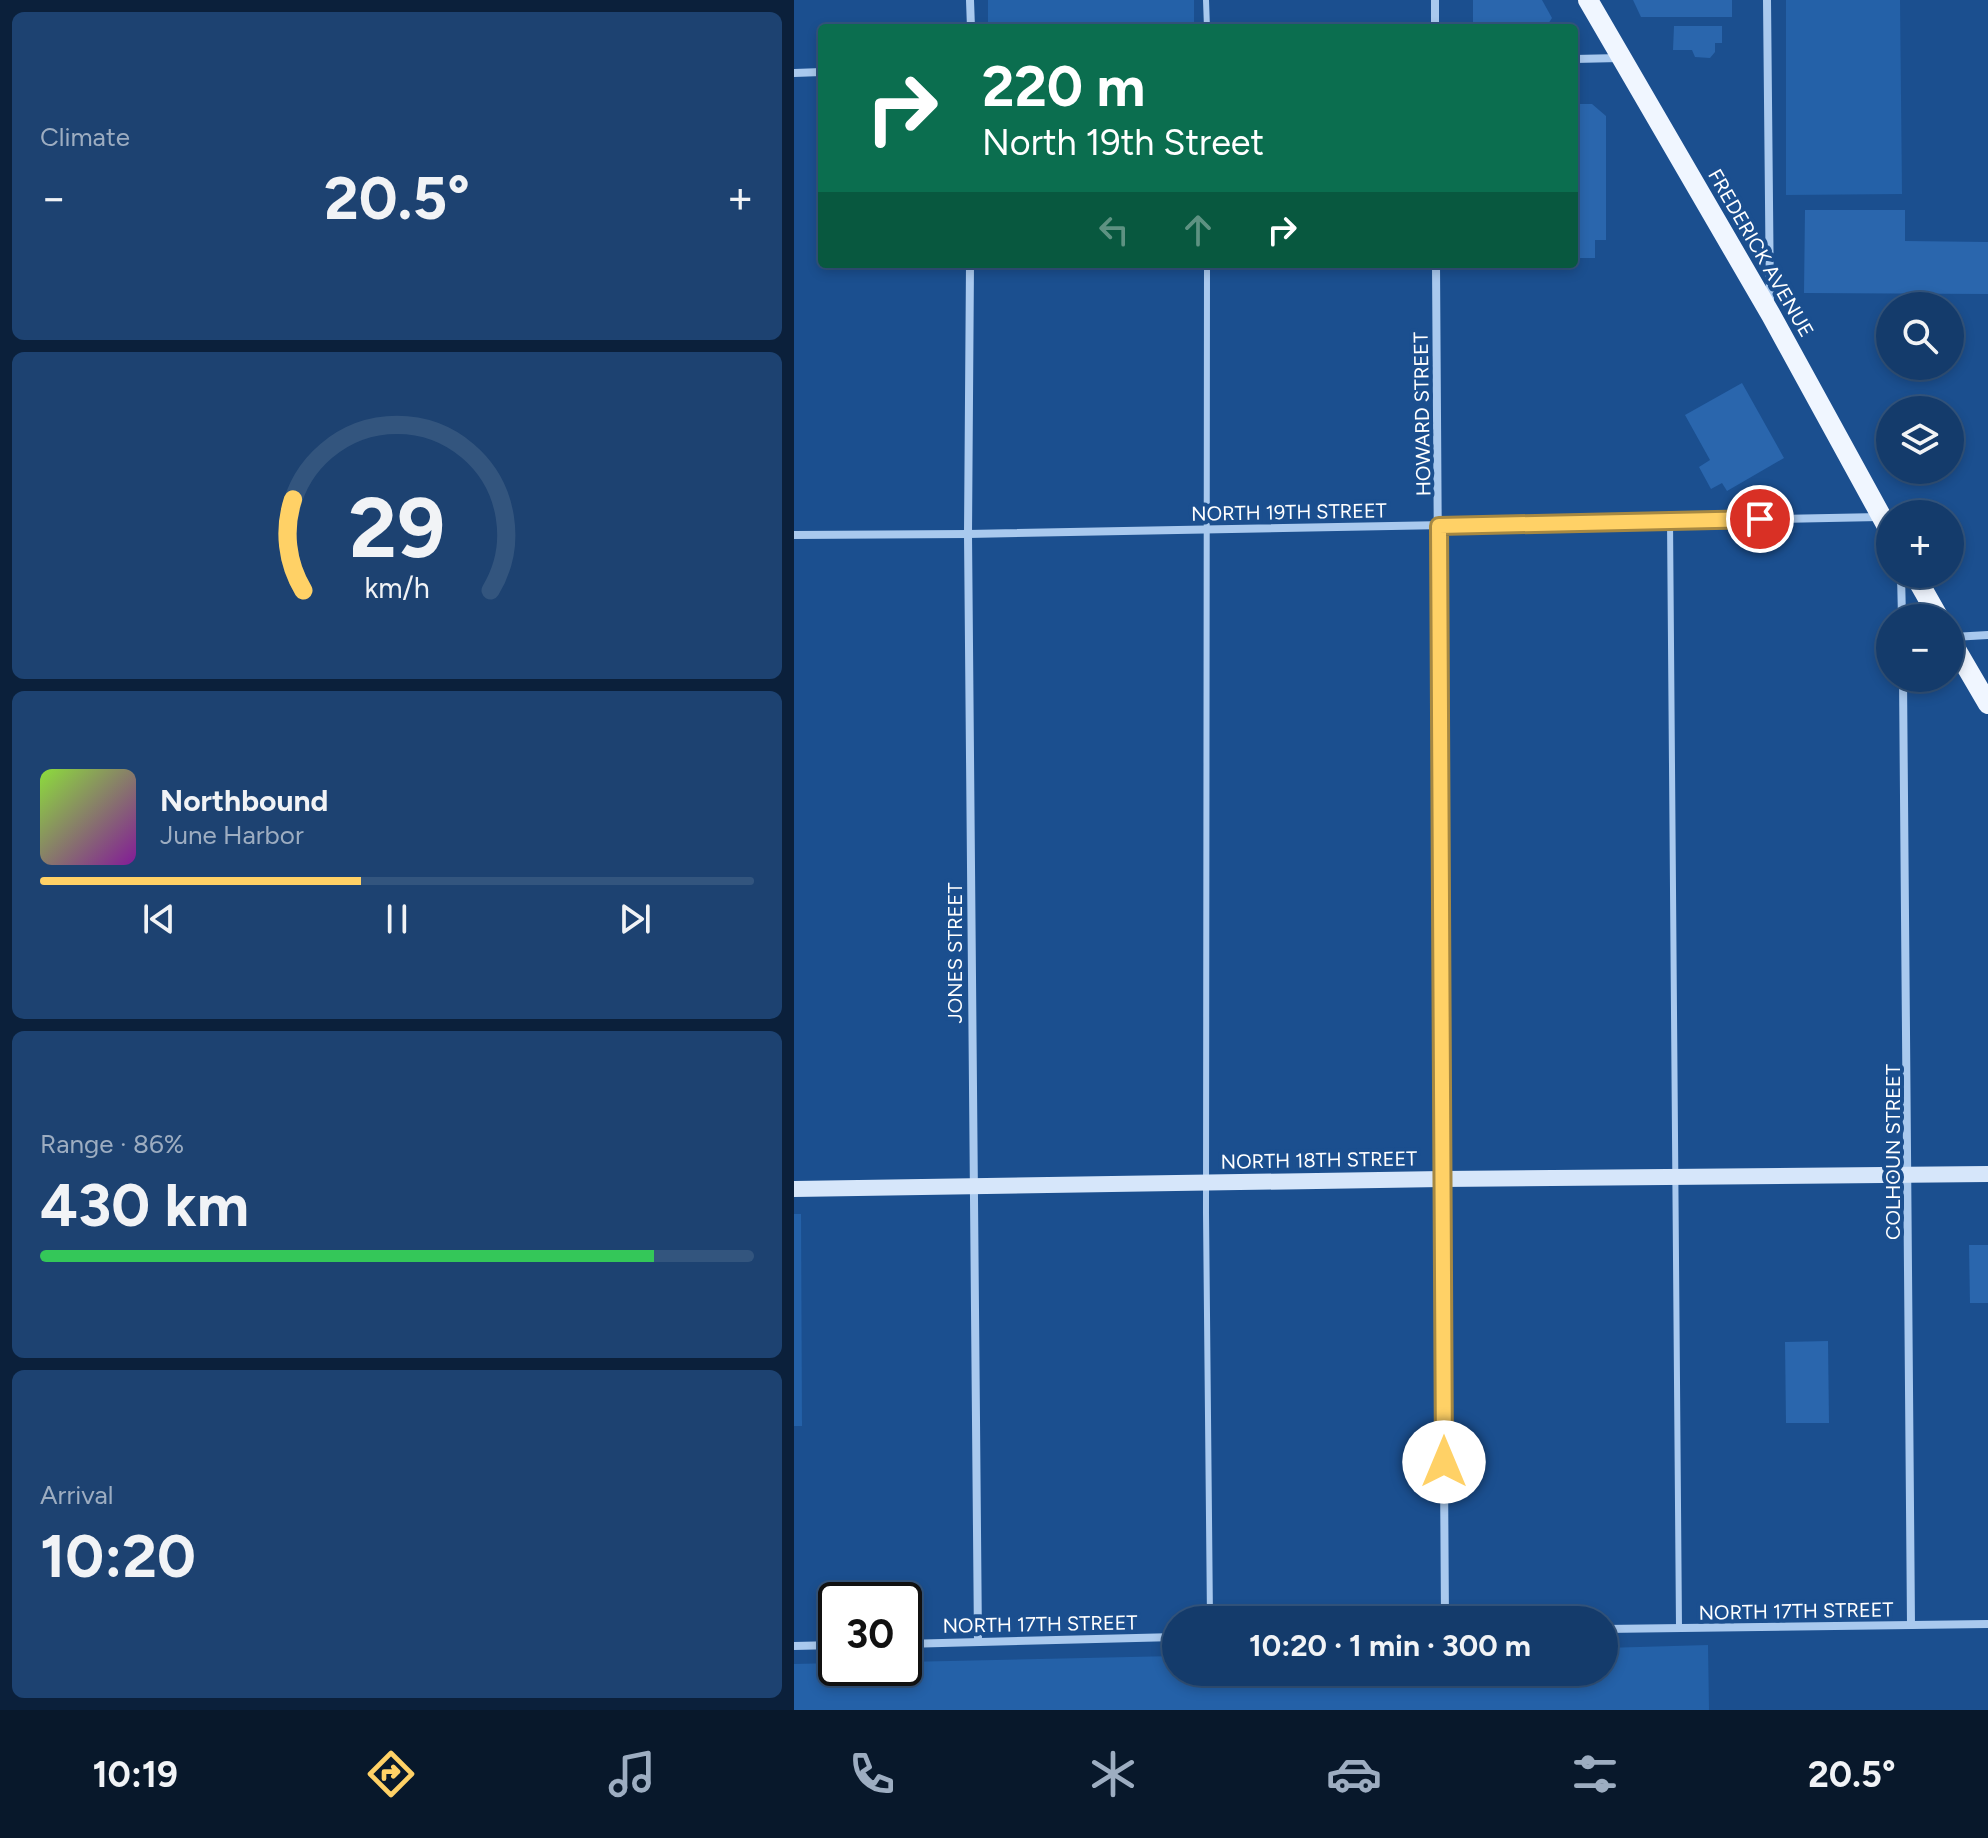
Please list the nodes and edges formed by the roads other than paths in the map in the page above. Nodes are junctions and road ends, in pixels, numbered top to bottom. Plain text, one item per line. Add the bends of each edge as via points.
1 (970, 0) edge
2 (1206, 0) edge
3 (1435, 0) edge
4 (1588, 0) edge
5 (1767, 0) edge
6 (971, 24) edge
7 (1207, 24) edge
8 (1435, 24) edge
9 (1621, 58) junction
10 (1578, 59) edge
11 (818, 72) edge
12 (794, 73) edge
13 (970, 268) edge
14 (1207, 268) edge
15 (1436, 268) edge
16 (1771, 315) junction
17 (1876, 506) edge
18 (1670, 520) junction
19 (1876, 524) edge
20 (1439, 526) junction
21 (1207, 529) junction
22 (968, 534) junction
23 (794, 535) edge
24 (1988, 635) edge
25 (1964, 637) edge
26 (1964, 662) edge
27 (1903, 692) edge
28 (1988, 704) edge
29 (1909, 1174) junction
30 (1988, 1174) edge
31 (1674, 1176) junction
32 (1442, 1179) junction
33 (1207, 1182) junction
34 (972, 1185) junction
35 (794, 1189) edge
36 (1210, 1606) edge
37 (1445, 1606) edge
38 (1988, 1624) edge
39 (1911, 1625) junction
40 (1679, 1628) junction
41 (1618, 1629) edge
42 (1162, 1637) edge
43 (978, 1642) junction
44 (922, 1644) edge
45 (818, 1645) edge
46 (794, 1646) edge

1 - 6 street
2 - 7 lane
3 - 8 street
4 - 9 main road, FREDERICK AVENUE
5 - 16 street
9 - 10 street
9 - 16 main road, FREDERICK AVENUE
11 - 12 street
13 - 22 street, JONES STREET
14 - 21 lane
15 - 20 street, HOWARD STREET
16 - 17 main road, FREDERICK AVENUE
18 - 19 street, NORTH 19TH STREET
18 - 20 street, NORTH 19TH STREET
18 - 31 lane
20 - 21 street, NORTH 19TH STREET
20 - 32 street, HOWARD STREET
21 - 22 street, NORTH 19TH STREET
21 - 33 lane
22 - 23 street, NORTH 19TH STREET
22 - 34 street, JONES STREET
24 - 25 street
26 - 28 main road
27 - 29 street, COLHOUN STREET
29 - 30 street, NORTH 18TH STREET
29 - 31 street, NORTH 18TH STREET
29 - 39 street, COLHOUN STREET
31 - 32 street, NORTH 18TH STREET
31 - 40 lane
32 - 33 street, NORTH 18TH STREET
32 - 37 street, HOWARD STREET
33 - 34 street, NORTH 18TH STREET
33 - 36 lane
34 - 35 street, NORTH 18TH STREET
34 - 43 street, JONES STREET
38 - 39 street, NORTH 17TH STREET
39 - 40 street, NORTH 17TH STREET
40 - 41 street, NORTH 17TH STREET
42 - 43 street, NORTH 17TH STREET
43 - 44 street, NORTH 17TH STREET
45 - 46 street

